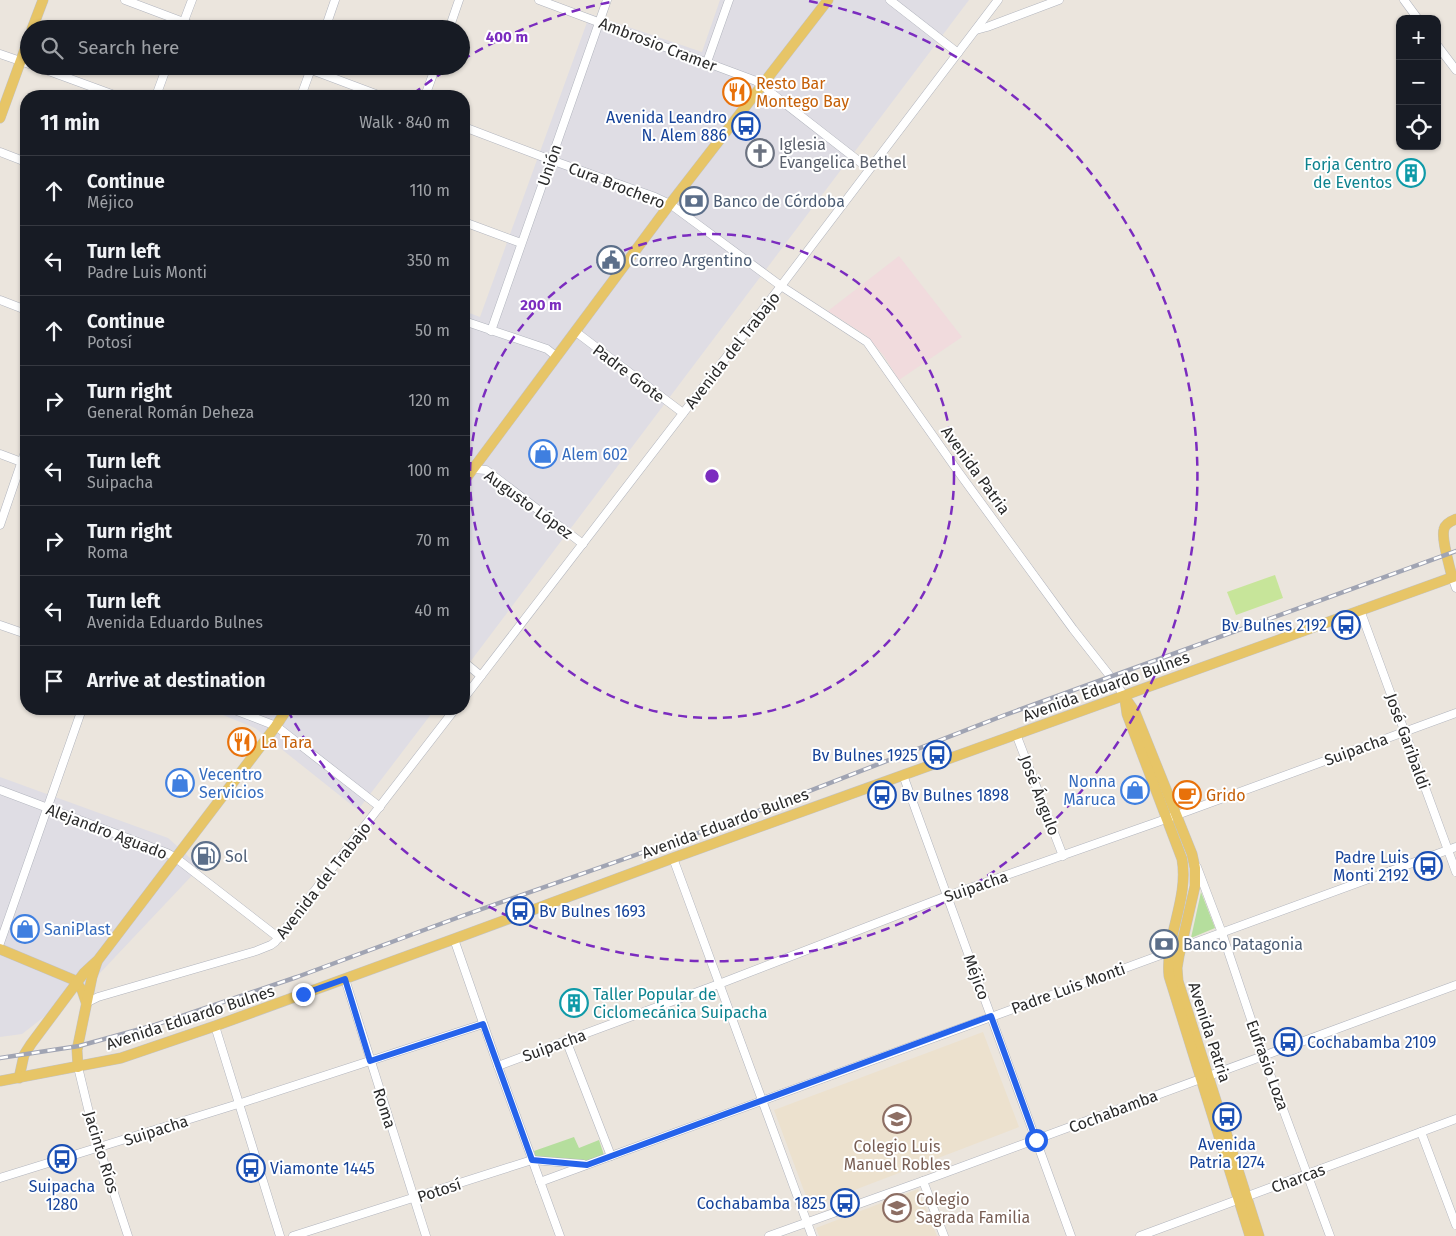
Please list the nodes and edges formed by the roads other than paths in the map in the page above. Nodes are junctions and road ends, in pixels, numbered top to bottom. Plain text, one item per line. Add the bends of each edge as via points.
1 (43, 0) edge
2 (125, 0) edge
3 (192, 0) edge
4 (335, 0) edge
5 (460, 0) edge
6 (539, 0) edge
7 (607, 0) edge
8 (729, 0) edge
9 (828, 0) edge
10 (890, 0) edge
11 (998, 0) edge
12 (1059, 0) edge
13 (1404, 0) edge
14 (1415, 15) edge
15 (35, 20) edge
16 (171, 20) edge
17 (184, 20) edge
18 (328, 20) edge
19 (452, 20) edge
20 (600, 22) junction
21 (976, 30) junction
22 (1441, 50) edge
23 (958, 53) junction
24 (0, 54) edge
25 (20, 61) edge
26 (706, 62) junction
27 (1456, 70) edge
28 (20, 74) edge
29 (60, 75) edge
30 (164, 75) edge
31 (308, 75) edge
32 (328, 75) edge
33 (433, 75) edge
34 (762, 85) junction
35 (101, 90) edge
36 (158, 90) edge
37 (303, 90) edge
38 (366, 90) edge
39 (427, 90) edge
40 (0, 118) edge
41 (470, 130) edge
42 (0, 152) edge
43 (20, 160) edge
44 (550, 160) junction
45 (869, 169) junction
46 (670, 204) junction
47 (470, 224) edge
48 (521, 243) junction
49 (781, 286) junction
50 (0, 300) edge
51 (20, 308) edge
52 (470, 323) edge
53 (491, 331) junction
54 (576, 332) junction
55 (557, 357) junction
56 (683, 414) junction
57 (0, 454) edge
58 (20, 462) edge
59 (470, 464) edge
60 (470, 468) edge
61 (20, 473) edge
62 (1456, 519) edge
63 (0, 525) edge
64 (583, 544) junction
65 (1454, 577) edge
66 (1456, 588) edge
67 (1360, 610) junction
68 (0, 625) edge
69 (20, 632) edge
70 (470, 667) edge
71 (481, 676) junction
72 (470, 690) edge
73 (1124, 696) junction
74 (1456, 713) edge
75 (80, 715) edge
76 (248, 715) edge
77 (283, 715) edge
78 (451, 715) edge
79 (276, 726) junction
80 (1405, 731) junction
81 (1016, 734) junction
82 (903, 775) junction
83 (0, 790) edge
84 (48, 807) junction
85 (380, 807) junction
86 (1171, 817) junction
87 (1456, 847) edge
88 (1448, 850) junction
89 (1192, 854) junction
90 (1064, 856) junction
91 (176, 858) junction
92 (673, 858) junction
93 (1456, 872) edge
94 (1194, 889) junction
95 (1183, 890) junction
96 (1206, 893) junction
97 (947, 896) junction
98 (1222, 933) junction
99 (279, 938) junction
100 (454, 940) junction
101 (0, 943) edge
102 (1181, 948) junction
103 (0, 949) edge
104 (1169, 952) junction
105 (98, 960) junction
106 (345, 979) junction
107 (77, 983) junction
108 (719, 984) junction
109 (1456, 984) edge
110 (86, 1003) junction
111 (991, 1016) junction
112 (483, 1024) junction
113 (215, 1026) junction
114 (566, 1040) junction
115 (1263, 1055) junction
116 (370, 1061) junction
117 (498, 1066) junction
118 (78, 1067) junction
119 (1205, 1076) junction
120 (19, 1078) junction
121 (0, 1081) edge
122 (762, 1100) junction
123 (238, 1104) junction
124 (1456, 1119) edge
125 (1421, 1132) junction
126 (1036, 1140) junction
127 (100, 1148) junction
128 (611, 1156) junction
129 (532, 1160) junction
130 (587, 1165) junction
131 (1308, 1174) junction
132 (0, 1178) edge
133 (923, 1181) junction
134 (540, 1182) junction
135 (414, 1198) junction
136 (1243, 1198) junction
137 (808, 1222) junction
138 (1456, 1226) edge
139 (128, 1236) edge
140 (280, 1236) edge
141 (293, 1236) edge
142 (426, 1236) edge
143 (560, 1236) edge
144 (769, 1236) edge
145 (812, 1236) edge
146 (944, 1236) edge
147 (1071, 1236) edge
148 (1140, 1236) edge
149 (1250, 1236) edge
150 (1258, 1236) edge
151 (1330, 1236) edge

1 - 15 main road
2 - 16 street
3 - 17 street
4 - 18 street
5 - 19 street
6 - 20 street, Ambrosio Cramer
7 - 20 street, Unión
8 - 26 street
9 - 34 main road
10 - 23 street
11 - 21 street, Avenida del Trabajo
12 - 21 street
13 - 14 street
20 - 26 street, Ambrosio Cramer
20 - 44 street, Unión
21 - 23 street, Avenida del Trabajo
22 - 27 street
23 - 45 street, Avenida del Trabajo
24 - 25 street
26 - 34 street, Ambrosio Cramer
28 - 40 main road
29 - 35 street
30 - 36 street
31 - 37 street
32 - 38 street
33 - 39 street
34 - 45 street, Ambrosio Cramer
34 - 46 main road
41 - 44 street, Cura Brochero
42 - 43 street
44 - 46 street, Cura Brochero
44 - 48 street, Unión
45 - 49 street, Avenida del Trabajo
46 - 49 street, Cura Brochero
46 - 54 main road
47 - 48 street
48 - 53 street, Unión
49 - 56 street, Avenida del Trabajo
49 - 73 street, Avenida Patria via 870,346
50 - 51 street
52 - 53 street
53 - 55 street via 547,349
54 - 55 main road
54 - 56 street, Padre Grote
55 - 59 main road
56 - 64 street, Avenida del Trabajo
57 - 58 street
60 - 64 street, Augusto López via 486,470
61 - 63 street
62 - 65 main road via 1444,530
64 - 71 street, Avenida del Trabajo
65 - 66 street
65 - 67 main road, Avenida Eduardo Bulnes
67 - 73 main road, Avenida Eduardo Bulnes
67 - 80 street, José Garibaldi
68 - 69 street
70 - 71 street
71 - 72 street, Avenida del Trabajo
73 - 81 main road, Avenida Eduardo Bulnes
73 - 86 main road, Avenida Patria via 1135,712
74 - 80 street, Suipacha
75 - 84 street
76 - 79 street
77 - 79 main road
78 - 85 street, Avenida del Trabajo
79 - 85 street
79 - 91 main road
80 - 86 street, Suipacha
80 - 88 street, José Garibaldi
81 - 82 main road, Avenida Eduardo Bulnes
81 - 90 street, José Ángulo
82 - 92 main road, Avenida Eduardo Bulnes
82 - 97 street, Méjico
83 - 84 street, Alejandro Aguado
84 - 91 street, Alejandro Aguado
84 - 101 street
85 - 99 street, Avenida del Trabajo
86 - 89 main road, Avenida Patria
86 - 90 street, Suipacha
86 - 95 main road, Avenida Patria via 1184,870
87 - 88 street, Padre Luis Monti
88 - 93 street, José Garibaldi
88 - 98 street, Padre Luis Monti
89 - 94 main road, Avenida Patria via 1196,878
89 - 96 street, Eufrasio Loza
90 - 97 street, Suipacha
91 - 99 street, Alejandro Aguado
91 - 105 main road
92 - 100 main road, Avenida Eduardo Bulnes
92 - 108 street
94 - 95 street
94 - 96 street
94 - 102 main road, Avenida Patria
95 - 104 main road, Avenida Patria
96 - 98 street, Eufrasio Loza
97 - 108 street, Suipacha
97 - 111 street, Méjico
98 - 102 street, Padre Luis Monti
98 - 115 street, Eufrasio Loza
99 - 110 street, Avenida del Trabajo via 256,951
100 - 106 main road, Avenida Eduardo Bulnes
100 - 112 street
102 - 104 street, Padre Luis Monti
102 - 119 main road, Avenida Patria via 1178,981
103 - 107 main road
104 - 111 street, Padre Luis Monti
104 - 119 main road, Avenida Patria via 1169,976
105 - 107 main road
105 - 110 main road
106 - 113 main road, Avenida Eduardo Bulnes
106 - 116 street, Roma
107 - 110 main road
107 - 120 main road via 24,1055
108 - 114 street, Suipacha
108 - 122 street
109 - 115 street, Cochabamba
110 - 118 main road
111 - 122 street, Padre Luis Monti
111 - 126 street, Méjico
112 - 116 street, Suipacha
112 - 117 street
113 - 118 main road, Avenida Eduardo Bulnes via 121,1058
113 - 123 street
114 - 117 street, Suipacha
114 - 128 street
115 - 119 street, Cochabamba
115 - 131 street, Eufrasio Loza
116 - 123 street, Suipacha
116 - 135 street, Roma
117 - 129 street
118 - 120 main road, Avenida Eduardo Bulnes
118 - 127 street, Jacinto Ríos
119 - 126 street, Cochabamba
119 - 136 main road, Avenida Patria
120 - 121 main road, Avenida Eduardo Bulnes
122 - 128 street, Padre Luis Monti
122 - 137 street
123 - 127 street, Suipacha
123 - 140 street
124 - 125 street, Charcas
125 - 131 street, Charcas
125 - 138 street
126 - 133 street, Cochabamba
126 - 147 street, Méjico
127 - 132 street, Suipacha
127 - 139 street, Jacinto Ríos
128 - 130 street, Padre Luis Monti
129 - 130 street, Potosí
129 - 134 street
129 - 135 street, Potosí
130 - 134 street, Padre Luis Monti
131 - 136 street, Charcas
131 - 151 street, Eufrasio Loza
133 - 137 street, Cochabamba
133 - 146 street
134 - 143 street
135 - 141 street, Potosí
135 - 142 street, Roma
136 - 148 street, Charcas
136 - 149 main road, Avenida Patria
136 - 150 main road, Avenida Patria
137 - 144 street, Cochabamba
137 - 145 street

